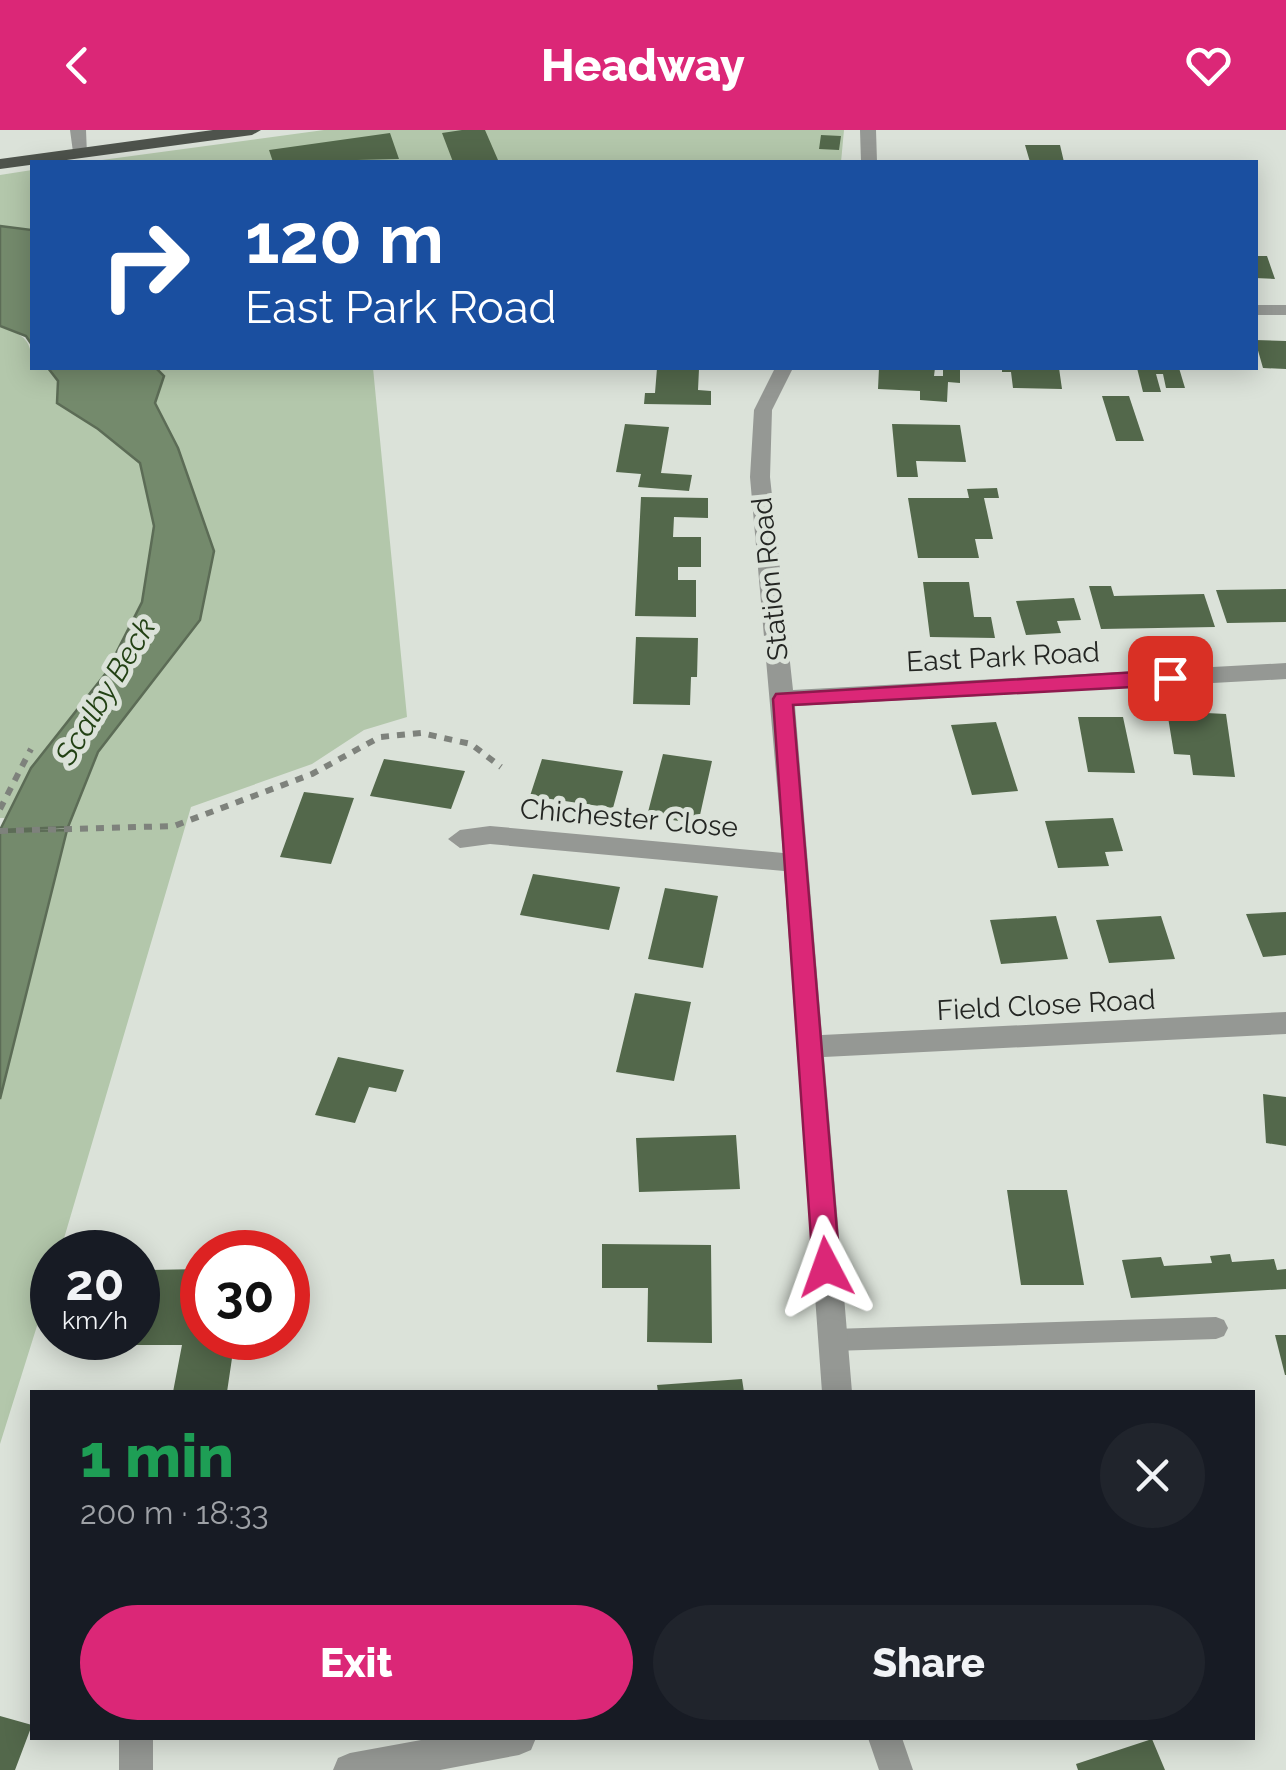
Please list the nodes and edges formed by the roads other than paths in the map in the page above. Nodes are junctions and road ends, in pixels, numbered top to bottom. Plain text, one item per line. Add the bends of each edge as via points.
1 (78, 130) edge
2 (252, 130) edge
3 (868, 130) edge
4 (81, 152) junction
5 (869, 160) edge
6 (0, 164) edge
7 (1258, 310) edge
8 (1286, 310) edge
9 (783, 370) edge
10 (1286, 671) edge
11 (783, 699) junction
12 (460, 839) dead end
13 (794, 863) junction
14 (1286, 1024) edge
15 (810, 1047) junction
16 (1216, 1328) dead end
17 (832, 1340) junction
18 (837, 1390) edge
19 (136, 1740) edge
20 (508, 1740) edge
21 (886, 1740) edge
22 (136, 1770) edge
23 (350, 1770) edge
24 (896, 1770) edge

1 - 4 street
2 - 4 highway
3 - 5 street
4 - 6 highway
7 - 8 street
9 - 11 street, Station Road via 763,410 760,477
10 - 11 street, East Park Road
11 - 13 street, Station Road
12 - 13 street, Chichester Close via 490,835
13 - 15 street, Station Road
14 - 15 street, Field Close Road
15 - 17 street, Station Road
16 - 17 lane
17 - 18 street, Station Road
19 - 22 street
20 - 23 street
21 - 24 street

